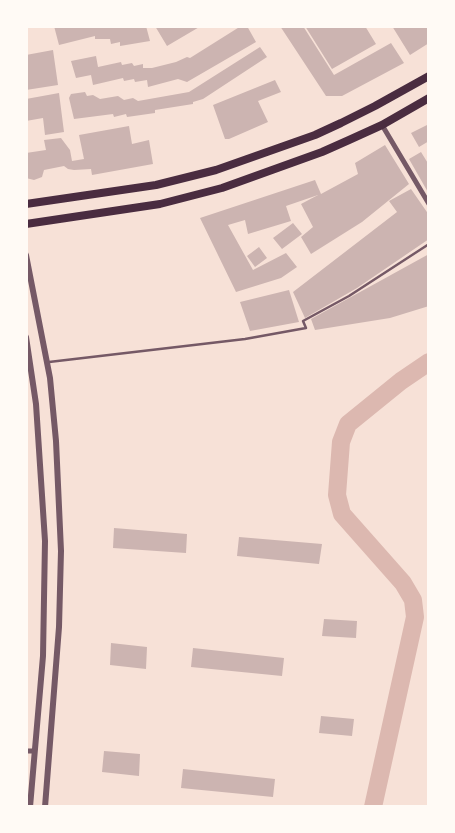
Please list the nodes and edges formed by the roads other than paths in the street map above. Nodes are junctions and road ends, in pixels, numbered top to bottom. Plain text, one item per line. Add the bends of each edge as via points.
1 (429, 76) edge
2 (429, 98) edge
3 (382, 125) junction
4 (26, 204) edge
5 (429, 204) edge
6 (26, 224) edge
7 (429, 244) edge
8 (26, 255) edge
9 (26, 337) edge
10 (47, 362) junction
11 (28, 364) edge
12 (26, 751) edge
13 (34, 751) junction
14 (30, 807) edge
15 (45, 807) edge

1 - 4 main road via 315,135 216,170 156,185
2 - 3 main road
3 - 5 street
3 - 6 main road via 322,152 222,188 160,204
7 - 10 lane via 304,321 306,328 245,339
8 - 10 street
9 - 11 street
10 - 15 street via 56,441 61,551 59,627
11 - 13 street via 36,404 45,541 43,656
12 - 13 street
13 - 14 street

